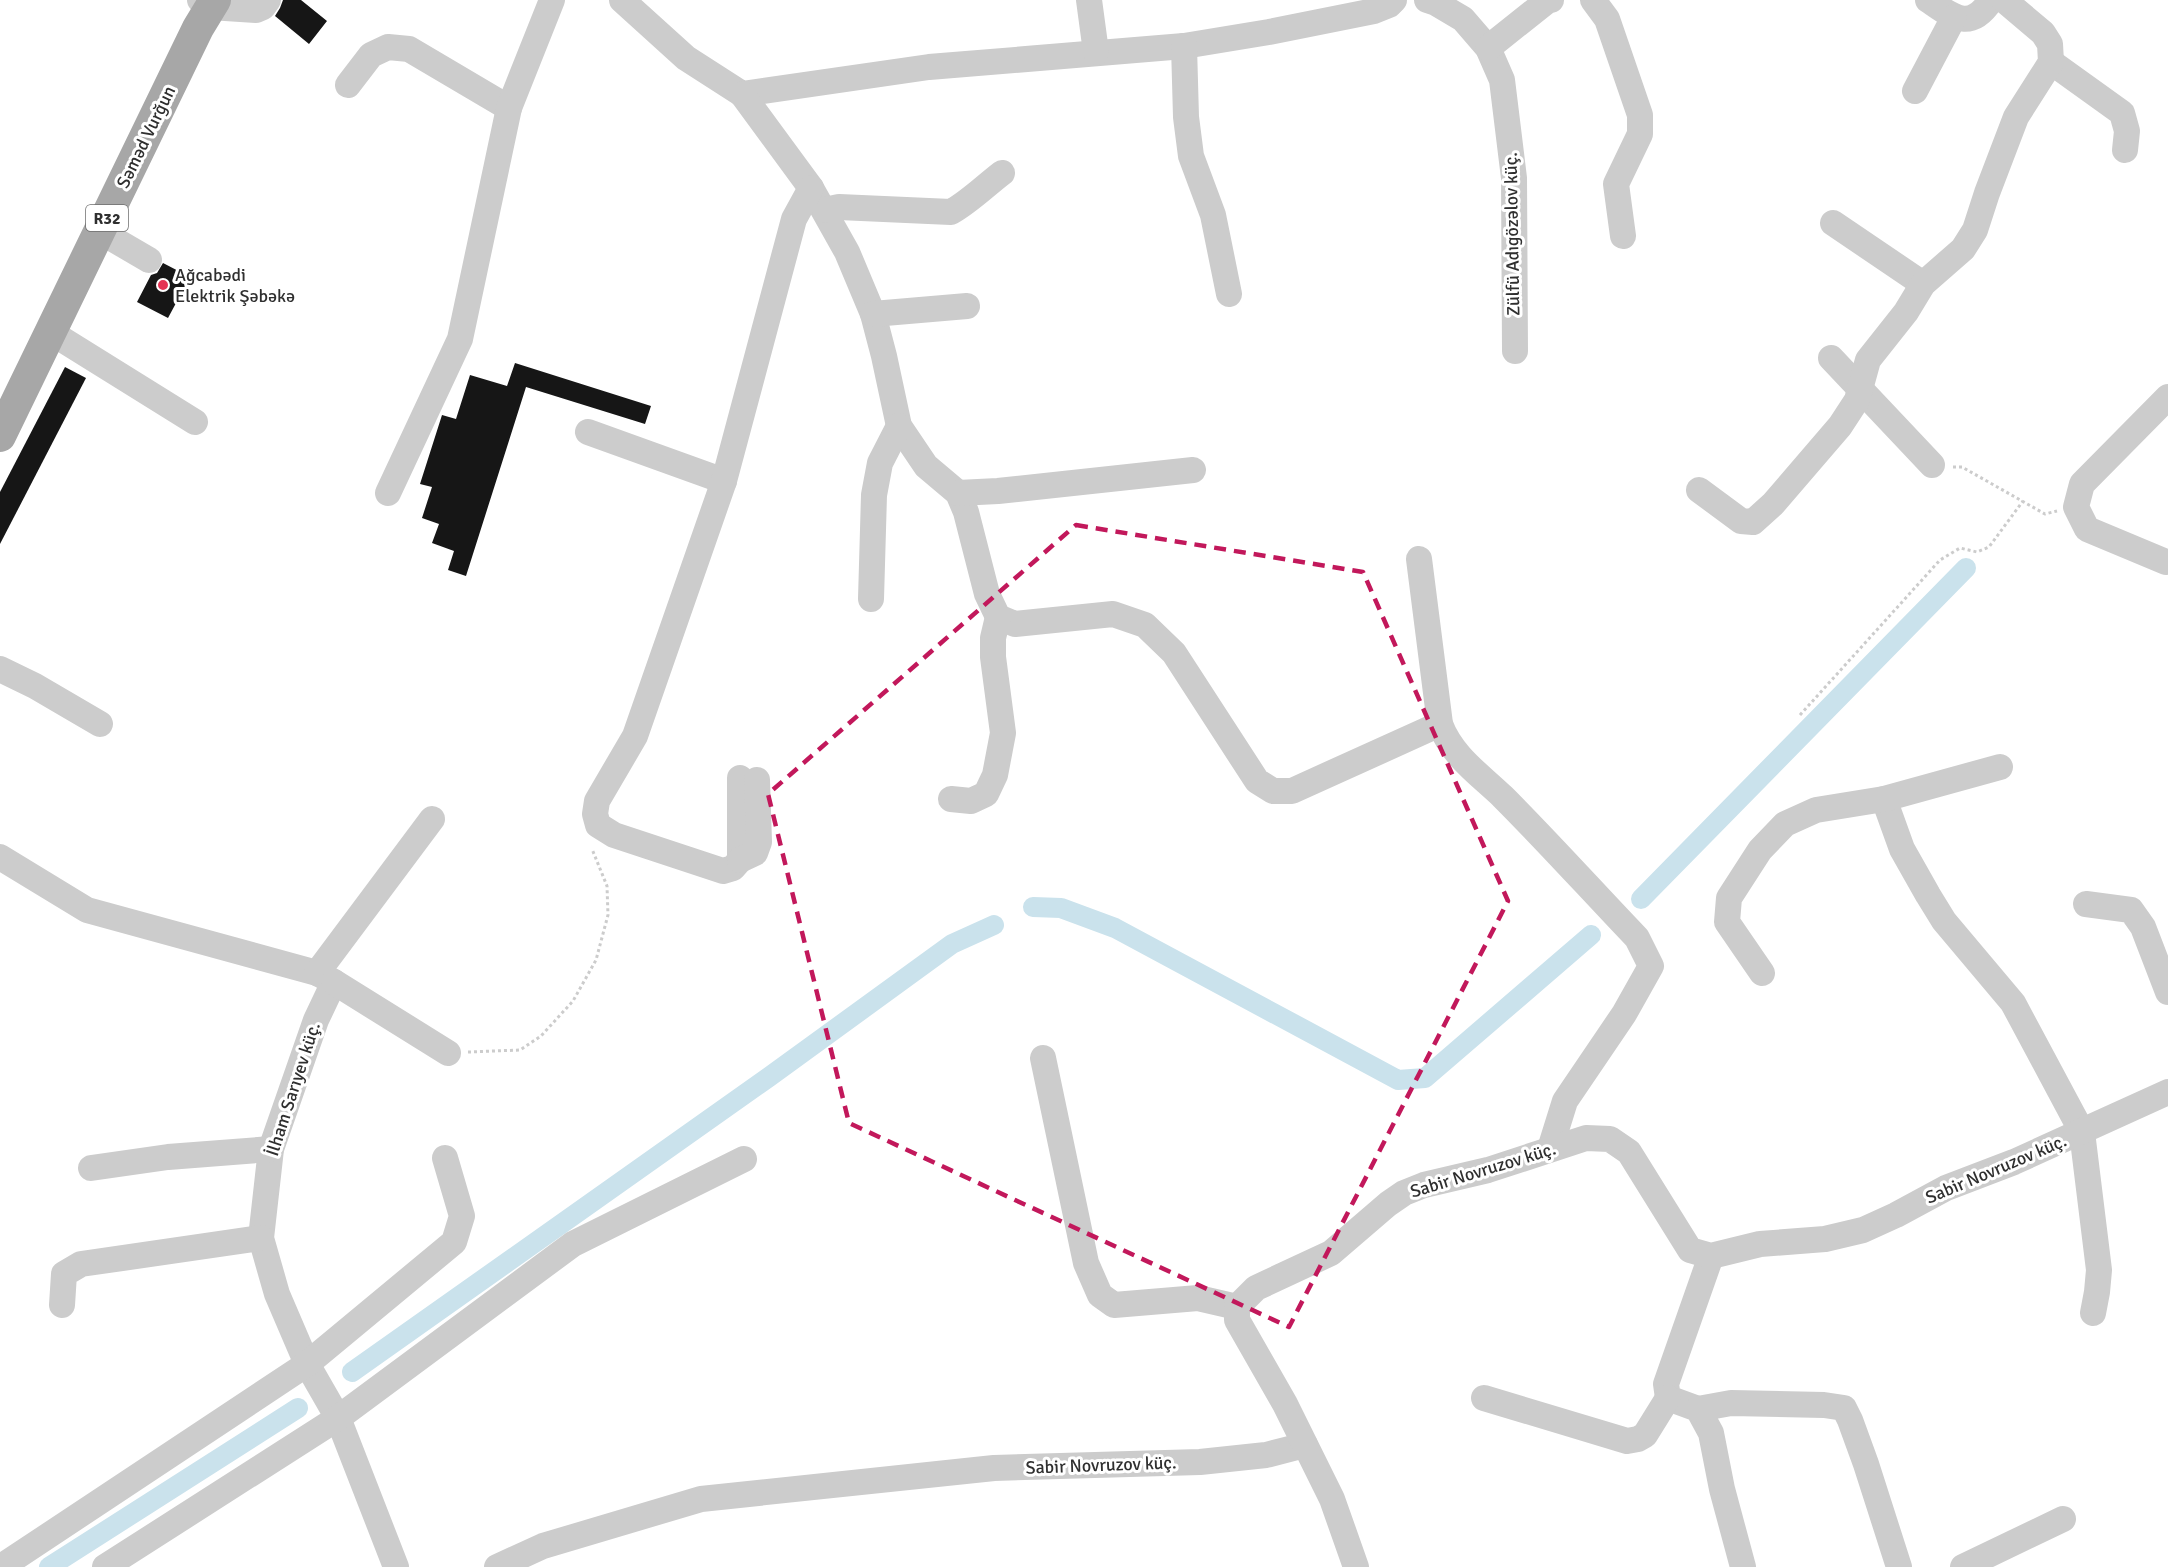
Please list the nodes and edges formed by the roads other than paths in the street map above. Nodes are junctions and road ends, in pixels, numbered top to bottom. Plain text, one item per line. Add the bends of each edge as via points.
1 (268, 0) edge
2 (552, 0) edge
3 (622, 0) edge
4 (1089, 0) edge
5 (1394, 0) edge
6 (1426, 0) edge
7 (1551, 0) edge
8 (1593, 0) edge
9 (1928, 0) edge
10 (1991, 0) edge
11 (2004, 0) edge
12 (205, 2) edge
13 (1954, 17) junction
14 (1184, 46) junction
15 (1488, 48) junction
16 (1096, 52) junction
17 (2051, 62) junction
18 (348, 85) dead end
19 (1915, 92) dead end
20 (742, 94) junction
21 (509, 108) junction
22 (2125, 150) dead end
23 (1002, 173) dead end
24 (812, 188) junction
25 (825, 210) junction
26 (1833, 223) dead end
27 (101, 232) junction
28 (1623, 236) dead end
29 (149, 260) dead end
30 (1923, 284) junction
31 (1229, 294) dead end
32 (967, 306) dead end
33 (873, 314) junction
34 (43, 329) junction
35 (1515, 351) dead end
36 (1831, 358) dead end
37 (1860, 389) junction
38 (0, 392) edge
39 (2168, 397) edge
40 (195, 422) dead end
41 (899, 426) junction
42 (588, 432) dead end
43 (0, 436) edge
44 (1932, 465) road end
45 (1192, 470) dead end
46 (724, 481) junction
47 (1699, 490) dead end
48 (388, 493) dead end
49 (958, 494) junction
50 (1419, 559) dead end
51 (2166, 562) dead end
52 (871, 599) dead end
53 (998, 617) junction
54 (0, 669) edge
55 (100, 724) dead end
56 (1440, 724) junction
57 (2000, 767) dead end
58 (749, 779) dead end
59 (951, 799) dead end
60 (1884, 799) junction
61 (432, 819) dead end
62 (0, 857) edge
63 (2086, 904) dead end
64 (1762, 973) dead end
65 (326, 978) junction
66 (2168, 992) edge
67 (448, 1053) road end
68 (1043, 1058) dead end
69 (2168, 1092) edge
70 (2082, 1131) junction
71 (271, 1149) junction
72 (1551, 1149) junction
73 (445, 1158) dead end
74 (744, 1159) dead end
75 (91, 1168) dead end
76 (261, 1238) junction
77 (1711, 1256) junction
78 (62, 1305) dead end
79 (1237, 1307) junction
80 (2093, 1313) dead end
81 (307, 1364) junction
82 (1484, 1398) dead end
83 (1668, 1398) junction
84 (1698, 1409) junction
85 (338, 1418) junction
86 (1305, 1445) junction
87 (2063, 1519) dead end
88 (540, 1557) edge
89 (1, 1567) edge
90 (105, 1567) edge
91 (396, 1567) edge
92 (497, 1567) edge
93 (1356, 1567) edge
94 (1743, 1567) edge
95 (1899, 1567) edge
96 (1963, 1567) edge

1 - 12 street via 256,10
2 - 21 street
3 - 20 street via 686,58
4 - 16 street
5 - 14 street via 1374,11
6 - 15 street, Zülfü Adıgözəlov küç. via 1463,19
7 - 15 street
8 - 28 street via 1607,19 1640,115 1640,134 1616,184
9 - 13 street
10 - 13 street via 1982,13 1969,19
11 - 17 street via 2043,33 2050,44
12 - 27 main road, Səməd Vurğun / R32
12 - 34 main road, Səməd Vurğun / R32 via 183,17
13 - 19 street
14 - 16 street
14 - 31 street via 1191,156 1213,215
15 - 35 street, Zülfü Adıgözəlov küç. via 1502,80 1515,178
16 - 20 street via 929,67
17 - 22 street via 2122,113 2127,131
17 - 30 street via 2016,117 1975,230 1963,249
18 - 21 street via 371,55 388,47 409,48
20 - 24 street
21 - 48 street via 460,339
23 - 25 street via 951,212 839,207
24 - 25 street
24 - 46 street via 794,219
25 - 33 street
26 - 30 street
27 - 29 street
27 - 34 main road, Səməd Vurğun / R32
30 - 37 street via 1868,360
32 - 33 street
33 - 41 street
34 - 38 main road, Səməd Vurğun / R32
34 - 40 street
34 - 43 main road, Səməd Vurğun / R32
36 - 37 street
37 - 44 street
37 - 47 street via 1840,426 1753,522 1740,521
39 - 51 street via 2082,484 2076,507 2087,529
41 - 49 street via 926,466
41 - 52 street via 880,464 874,495
42 - 46 street
45 - 49 street
46 - 58 street via 635,736 597,801 595,814 598,825 614,835 723,871 740,860
49 - 53 street via 987,594
50 - 56 street
53 - 56 street via 1015,624 1113,614 1145,625 1174,653 1257,781 1273,791 1292,791
53 - 59 street via 993,657 1003,733 995,775 986,794 971,801
54 - 55 street
56 - 72 street via 1459,756 1637,938 1651,966 1624,1014 1565,1101
57 - 60 street
60 - 64 street via 1816,810 1785,824 1760,850 1729,898 1727,922
60 - 70 street via 1902,849 1928,896 1944,921 2013,1003
61 - 65 street, İlham Sarıyev küç.
62 - 65 street via 87,910
63 - 66 street via 2131,910 2143,927
65 - 67 street
65 - 71 street, İlham Sarıyev küç. via 316,1020
68 - 79 street via 1086,1263 1100,1295 1114,1305 1198,1298
69 - 70 street, Sabir Novruzov küç.
70 - 77 street, Sabir Novruzov küç. via 1946,1188 1863,1230 1825,1239 1760,1244
70 - 80 street via 2098,1270
71 - 75 street
71 - 76 street, İlham Sarıyev küç.
72 - 77 street, Sabir Novruzov küç. via 1586,1138 1610,1139 1629,1152 1690,1250
72 - 79 street, Sabir Novruzov küç. via 1404,1193 1331,1253 1256,1288
73 - 81 street via 462,1216 454,1242
74 - 85 street via 573,1244
76 - 78 street via 81,1264 64,1274
76 - 81 street, İlham Sarıyev küç. via 277,1294
77 - 83 street via 1666,1384
79 - 86 street via 1237,1320
81 - 85 street, İlham Sarıyev küç.
81 - 89 street
82 - 83 street via 1627,1441 1645,1435
83 - 84 street
84 - 94 street via 1711,1433
84 - 95 street via 1731,1403 1844,1408
85 - 90 street
85 - 91 street, İlham Sarıyev küç.
86 - 88 street, Sabir Novruzov küç. via 1266,1455 1200,1462 994,1468 701,1499
86 - 93 street via 1332,1499
87 - 96 street
88 - 92 street, Sabir Novruzov küç.

